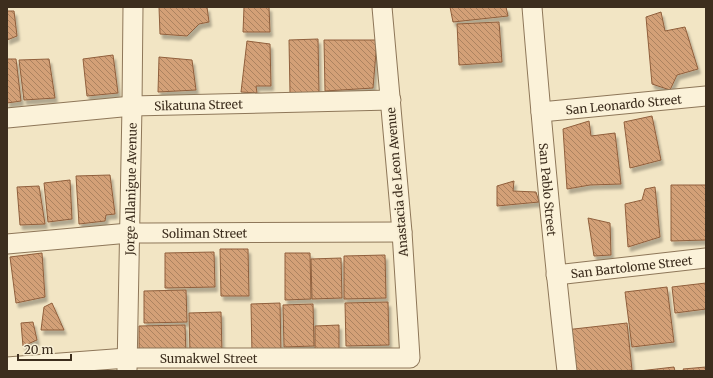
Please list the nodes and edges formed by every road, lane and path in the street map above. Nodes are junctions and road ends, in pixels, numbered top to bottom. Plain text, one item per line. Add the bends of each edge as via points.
1 (133, 7) edge
2 (382, 7) edge
3 (532, 7) edge
4 (706, 96) edge
5 (391, 100) junction
6 (132, 106) junction
7 (541, 112) junction
8 (7, 118) edge
9 (402, 232) junction
10 (129, 233) junction
11 (7, 244) edge
12 (706, 258) edge
13 (556, 275) junction
14 (410, 358) joint
15 (127, 364) edge
16 (7, 367) edge
17 (567, 371) edge

1 - 6 street, Jorge Allanigue Avenue
2 - 5 street, Anastacia de Leon Avenue
3 - 7 street, San Pablo Street
4 - 7 street, San Leonardo Street
5 - 6 street, Sikatuna Street
5 - 9 street, Anastacia de Leon Avenue
6 - 8 street, Sikatuna Street
6 - 10 street, Jorge Allanigue Avenue
7 - 13 street, San Pablo Street
9 - 10 street, Soliman Street
9 - 14 street, Anastacia de Leon Avenue
10 - 11 street, Soliman Street
10 - 15 street, Jorge Allanigue Avenue
12 - 13 street, San Bartolome Street
13 - 17 street, San Pablo Street
14 - 15 street, Sumakwel Street
15 - 16 street, Sumakwel Street

